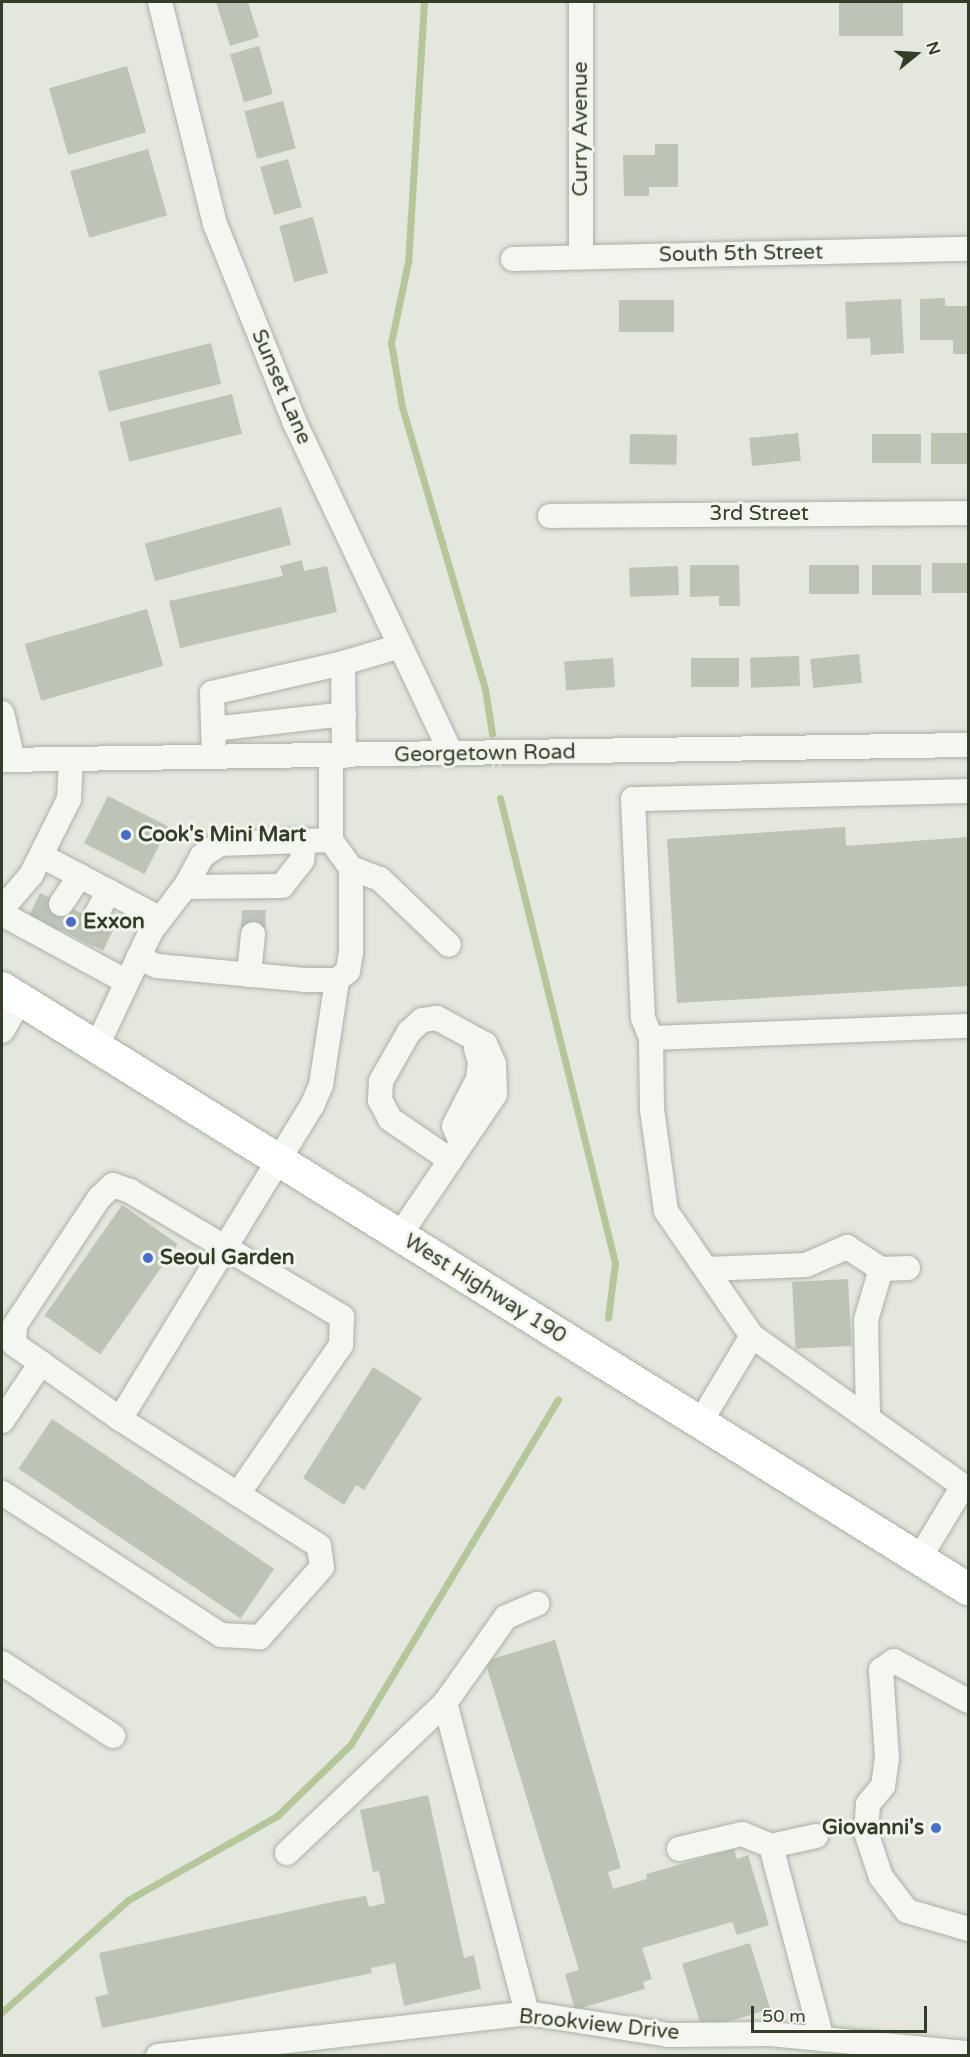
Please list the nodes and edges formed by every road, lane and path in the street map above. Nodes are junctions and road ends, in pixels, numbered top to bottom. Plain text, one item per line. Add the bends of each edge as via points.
1 (160, 2) edge
2 (581, 2) edge
3 (969, 249) edge
4 (580, 257) junction
5 (513, 259) dead end
6 (969, 513) edge
7 (550, 516) dead end
8 (400, 646) junction
9 (344, 663) junction
10 (2, 713) edge
11 (344, 714) junction
12 (213, 729) junction
13 (969, 745) edge
14 (452, 755) junction
15 (337, 756) junction
16 (214, 758) junction
17 (71, 759) junction
18 (7, 760) edge
19 (969, 790) edge
20 (304, 840) junction
21 (331, 840) junction
22 (42, 856) junction
23 (351, 868) junction
24 (80, 876) junction
25 (185, 887) junction
26 (109, 891) junction
27 (62, 904) tunnel mouth
28 (2, 912) edge
29 (159, 918) junction
30 (93, 920) tunnel mouth
31 (253, 934) tunnel mouth
32 (449, 945) dead end
33 (138, 958) junction
34 (249, 975) junction
35 (336, 980) junction
36 (127, 982) junction
37 (11, 994) edge
38 (969, 1026) edge
39 (2, 1031) edge
40 (651, 1038) junction
41 (96, 1048) junction
42 (456, 1152) junction
43 (281, 1162) junction
44 (399, 1236) junction
45 (227, 1249) junction
46 (908, 1268) dead end
47 (706, 1269) junction
48 (881, 1269) junction
49 (752, 1336) junction
50 (41, 1363) junction
51 (868, 1418) junction
52 (120, 1419) junction
53 (2, 1421) edge
54 (700, 1423) junction
55 (966, 1486) edge
56 (2, 1493) edge
57 (238, 1494) junction
58 (919, 1558) junction
59 (969, 1589) edge
60 (537, 1604) dead end
61 (2, 1663) edge
62 (969, 1701) edge
63 (445, 1703) junction
64 (113, 1736) dead end
65 (816, 1836) dead end
66 (771, 1846) junction
67 (679, 1849) dead end
68 (287, 1853) dead end
69 (969, 1929) edge
70 (527, 2013) junction
71 (822, 2039) junction
72 (969, 2053) edge
73 (158, 2055) edge

1 - 8 street, Sunset Lane via 215,224 294,421
2 - 4 street, Curry Avenue
3 - 4 street, South 5th Street
4 - 5 street, South 5th Street
6 - 7 street, 3rd Street
8 - 9 street
8 - 14 street, Sunset Lane
9 - 11 street
9 - 12 street via 212,693
10 - 18 street
11 - 12 street
11 - 15 street
12 - 16 street
13 - 14 street, Georgetown Road
14 - 15 street, Georgetown Road
15 - 16 street, Georgetown Road
15 - 21 street
16 - 17 street, Georgetown Road
17 - 18 street, Georgetown Road
17 - 22 street via 69,799
19 - 40 street via 633,799 643,1018
20 - 21 street
20 - 25 street via 220,844 202,856
20 - 25 street via 302,860 282,886 254,896
21 - 23 street
22 - 24 street
22 - 28 street
23 - 32 street via 380,879
23 - 35 street via 351,953 348,971
24 - 26 street
24 - 27 street
25 - 29 street
26 - 29 street
26 - 30 street
28 - 36 street via 78,949
29 - 33 street
31 - 34 street
33 - 34 street via 157,966
33 - 36 street
34 - 35 street
35 - 43 street via 321,1085
36 - 41 street
37 - 39 street
37 - 41 main road, West Highway 190
38 - 40 street
40 - 47 street via 652,1109 666,1211
41 - 43 main road, West Highway 190
42 - 42 street via 390,1119 380,1100 381,1081 409,1032 422,1020 437,1018 485,1044 494,1064 495,1094
42 - 44 street
43 - 44 main road, West Highway 190
43 - 45 street
44 - 54 main road, West Highway 190
45 - 50 street via 130,1191 113,1185 99,1198 15,1325 14,1344
45 - 52 street
45 - 57 street via 342,1317 341,1345
46 - 48 street
47 - 48 street via 806,1265 846,1248
47 - 49 street
48 - 51 street via 866,1320
49 - 51 street
49 - 54 street
50 - 52 street
50 - 53 street
51 - 55 street
52 - 57 street
54 - 58 main road, West Highway 190
55 - 58 street
56 - 57 street via 221,1635 260,1637 322,1567 319,1546
58 - 59 main road, West Highway 190
60 - 63 street via 506,1617
61 - 64 street
62 - 69 street via 894,1661 881,1670 887,1758 883,1786 868,1804 866,1832 881,1877 907,1911
63 - 68 street
63 - 70 street
65 - 66 street
66 - 67 street via 742,1834
66 - 71 street
70 - 71 street, Brookview Drive via 669,2035 770,2034
70 - 73 street, Brookview Drive
71 - 72 street, Brookview Drive

